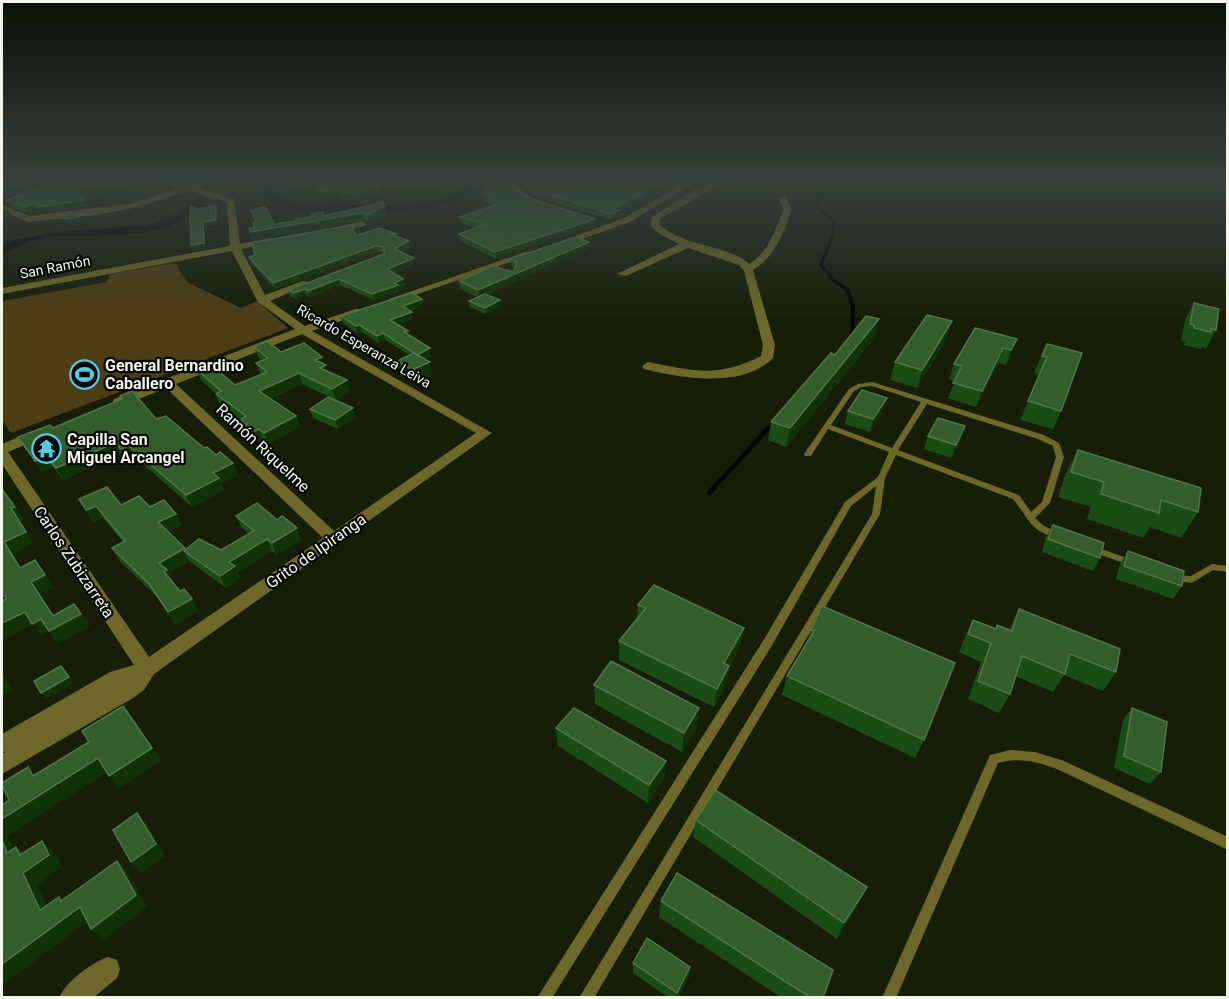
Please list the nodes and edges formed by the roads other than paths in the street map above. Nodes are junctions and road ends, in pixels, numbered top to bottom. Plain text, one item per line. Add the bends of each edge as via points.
1 (233, 226) edge
2 (353, 226) edge
3 (613, 226) edge
4 (655, 226) edge
5 (781, 226) edge
6 (316, 232) edge
7 (281, 239) edge
8 (690, 243) junction
9 (235, 247) junction
10 (747, 269) junction
11 (622, 274) dead end
12 (316, 280) edge
13 (2, 291) edge
14 (262, 300) junction
15 (303, 330) junction
16 (648, 366) dead end
17 (168, 382) junction
18 (925, 401) junction
19 (113, 404) edge
20 (827, 426) junction
21 (50, 429) edge
22 (485, 433) joint
23 (2, 449) edge
24 (894, 450) junction
25 (2, 454) edge
26 (808, 454) dead end
27 (881, 478) junction
28 (1030, 518) junction
29 (333, 539) junction
30 (1066, 539) edge
31 (1088, 547) edge
32 (1144, 567) edge
33 (1227, 569) edge
34 (1167, 576) edge
35 (147, 669) junction
36 (2, 744) edge
37 (2, 765) edge
38 (1227, 844) edge
39 (108, 969) dead end
40 (72, 998) edge
41 (544, 998) edge
42 (586, 998) edge
43 (889, 998) edge

1 - 9 street, Ricardo Esperanza Leiva
2 - 6 street
3 - 15 street
4 - 8 street
5 - 10 street via 769,254
7 - 9 street, San Ramón
8 - 10 street via 731,257
8 - 11 street
9 - 13 street, San Ramón
9 - 14 street, Ricardo Esperanza Leiva
10 - 16 street via 769,345 766,358 736,372 713,374
12 - 14 street
14 - 15 street, Ricardo Esperanza Leiva
15 - 17 street
15 - 22 street, Ricardo Esperanza Leiva
17 - 19 street
17 - 29 street, Ramón Riquelme
18 - 20 lane via 872,384 860,385 851,390
18 - 24 lane
18 - 28 lane via 1056,445 1060,457 1046,503
20 - 24 lane
20 - 26 lane
21 - 23 street
22 - 29 street, Grito de Ipiranga
24 - 27 lane
24 - 28 lane via 1016,496
25 - 35 street, Carlos Zubizarreta
27 - 41 lane via 848,504 767,644
27 - 42 lane via 876,514
28 - 30 lane via 1044,531
29 - 35 street, Grito de Ipiranga
31 - 32 lane
33 - 34 lane via 1212,567 1191,580
35 - 36 street, Grito de Ipiranga via 117,678
35 - 37 street, Grito de Ipiranga via 126,692
38 - 43 lane via 1060,765 1032,755 1009,753 994,759
39 - 40 street

